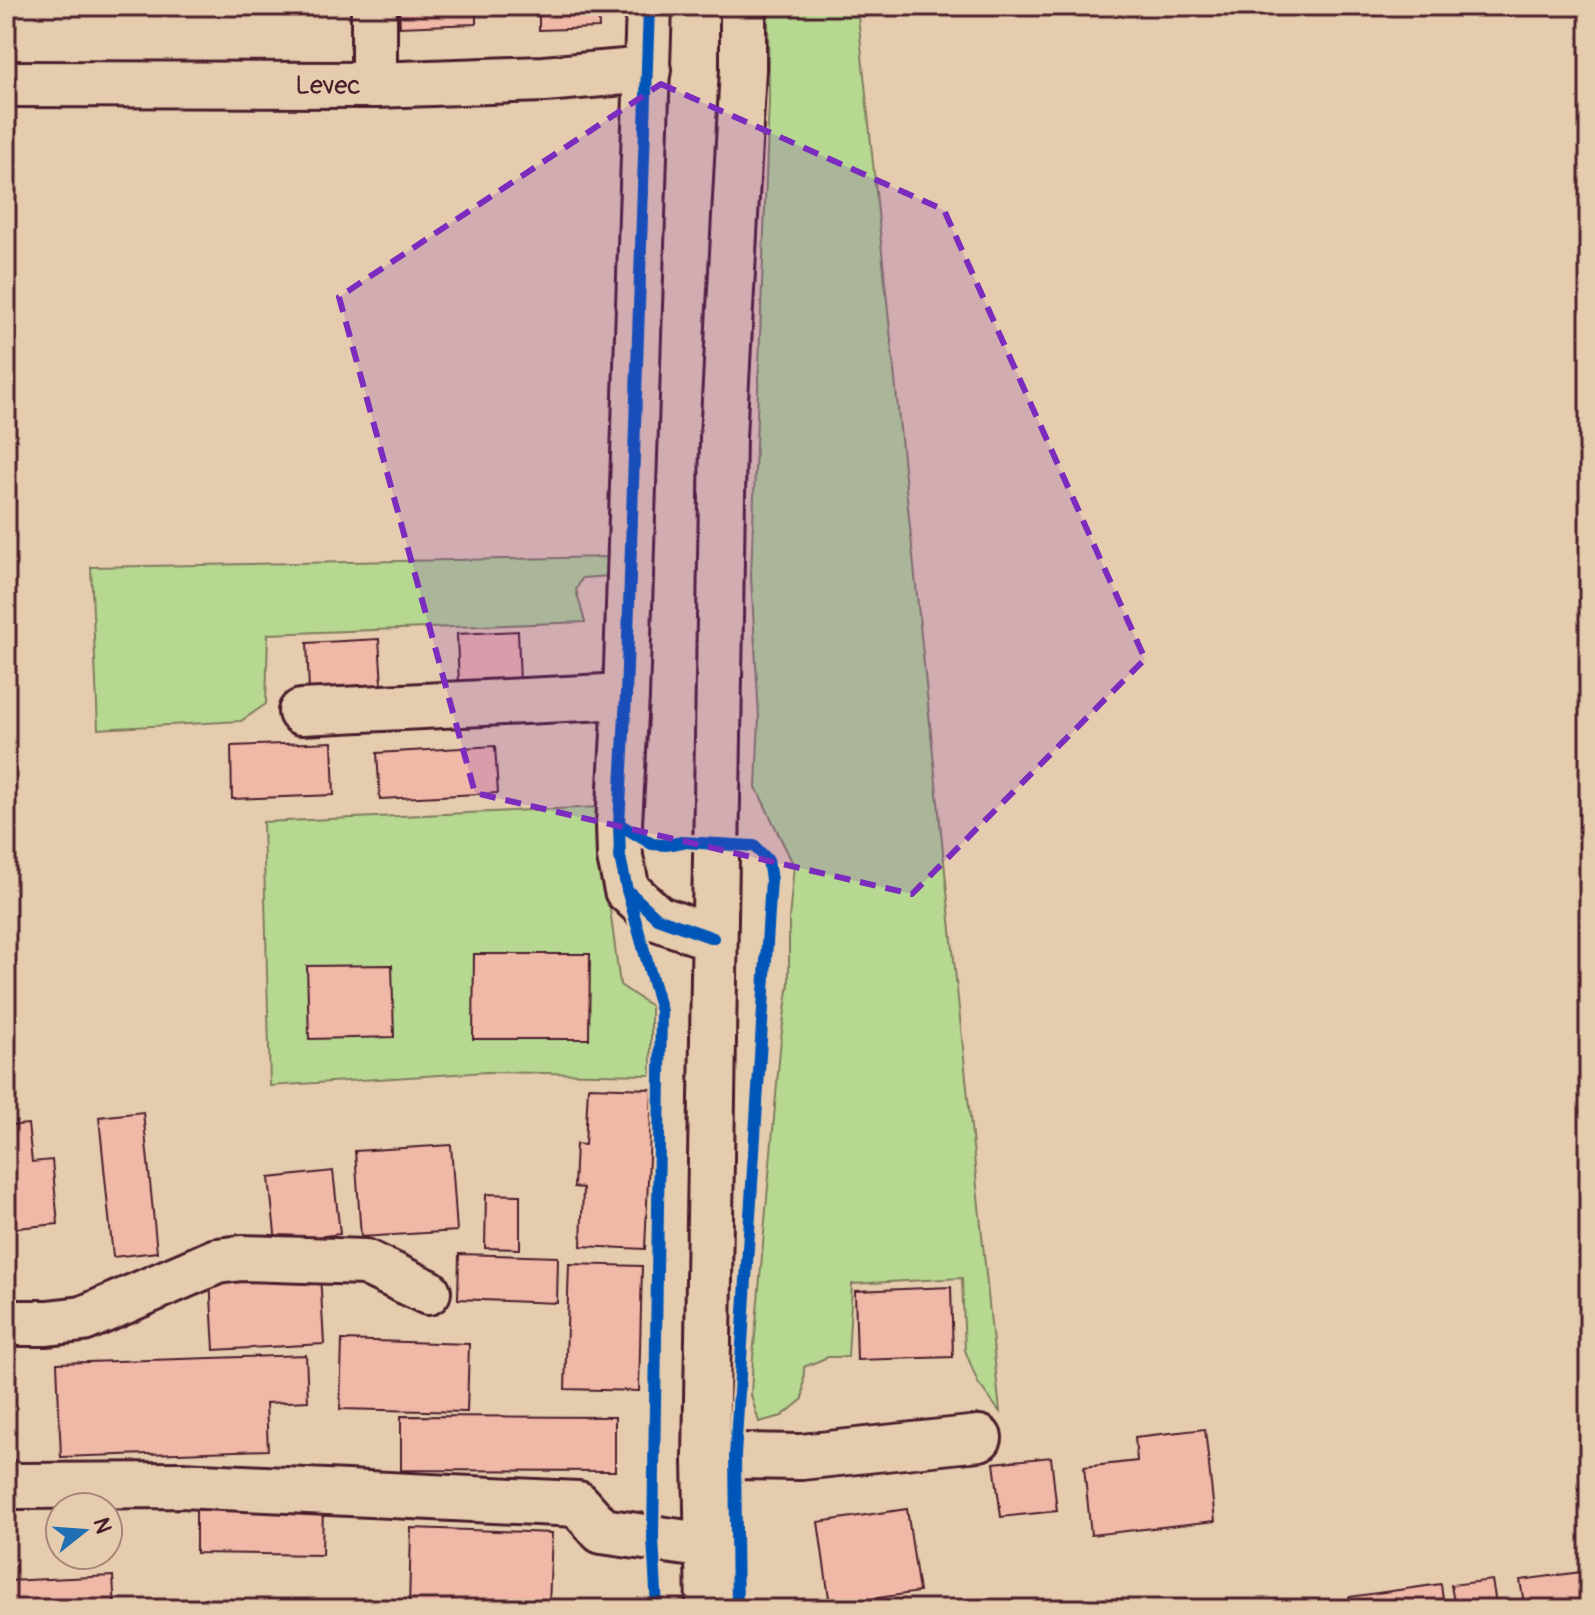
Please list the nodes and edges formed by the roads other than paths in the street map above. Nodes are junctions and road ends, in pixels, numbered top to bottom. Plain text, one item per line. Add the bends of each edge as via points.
1 (374, 6) edge
2 (649, 6) edge
3 (743, 6) edge
4 (648, 70) junction
5 (6, 84) edge
6 (374, 85) junction
7 (626, 696) junction
8 (301, 712) dead end
9 (713, 938) junction
10 (428, 1292) dead end
11 (6, 1323) edge
12 (979, 1438) dead end
13 (706, 1459) junction
14 (6, 1483) edge
15 (708, 1546) junction
16 (709, 1609) edge

1 - 6 street
2 - 4 street
3 - 9 street via 723,437
4 - 6 street, Levec
4 - 7 street
5 - 6 street, Levec
7 - 8 street
7 - 9 street via 619,824 627,890 657,918
9 - 13 street
10 - 11 street via 365,1262 242,1258 217,1261 83,1319
12 - 13 street via 801,1457
13 - 15 street
14 - 15 street via 181,1485 578,1504 602,1531
15 - 16 street

